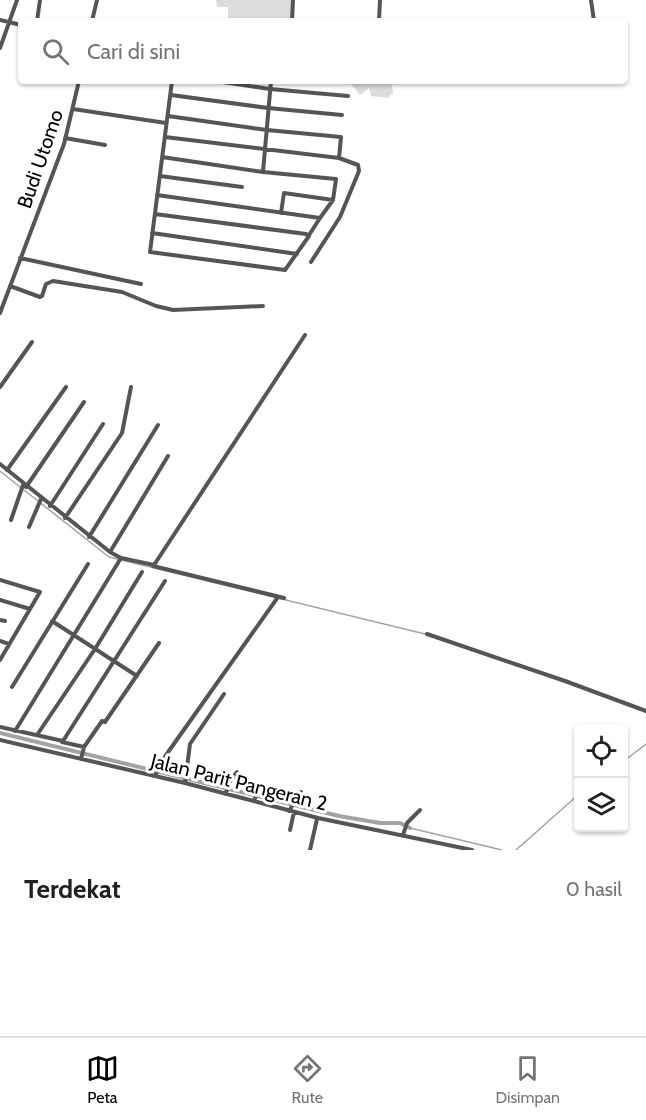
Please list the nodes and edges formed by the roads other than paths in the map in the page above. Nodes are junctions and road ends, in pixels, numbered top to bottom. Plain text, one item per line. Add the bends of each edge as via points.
1 (16, 0) edge
2 (40, 0) edge
3 (97, 0) edge
4 (293, 0) edge
5 (380, 0) edge
6 (591, 0) edge
7 (37, 18) edge
8 (93, 18) edge
9 (292, 18) edge
10 (379, 18) edge
11 (594, 18) edge
12 (0, 20) edge
13 (9, 23) junction
14 (18, 24) edge
15 (0, 48) edge
16 (79, 84) edge
17 (172, 84) edge
18 (236, 84) edge
19 (271, 84) edge
20 (270, 89) junction
21 (171, 96) junction
22 (348, 96) dead end
23 (268, 108) junction
24 (73, 109) junction
25 (342, 115) dead end
26 (168, 116) junction
27 (166, 123) junction
28 (267, 129) junction
29 (165, 137) junction
30 (65, 138) junction
31 (105, 145) dead end
32 (265, 150) junction
33 (162, 157) junction
34 (339, 158) junction
35 (263, 172) junction
36 (160, 176) junction
37 (242, 187) dead end
38 (157, 195) junction
39 (333, 200) junction
40 (281, 213) junction
41 (155, 214) junction
42 (320, 218) junction
43 (152, 233) junction
44 (309, 236) junction
45 (297, 254) junction
46 (20, 258) junction
47 (311, 262) dead end
48 (141, 284) dead end
49 (10, 286) junction
50 (0, 295) edge
51 (5, 298) junction
52 (263, 306) dead end
53 (0, 313) edge
54 (305, 335) dead end
55 (32, 342) dead end
56 (0, 387) edge
57 (66, 387) dead end
58 (131, 387) dead end
59 (84, 402) dead end
60 (103, 424) dead end
61 (158, 425) dead end
62 (168, 456) dead end
63 (0, 464) edge
64 (7, 470) junction
65 (23, 487) junction
66 (40, 502) junction
67 (50, 506) junction
68 (65, 518) junction
69 (11, 520) dead end
70 (29, 527) dead end
71 (89, 537) junction
72 (110, 552) junction
73 (121, 559) junction
74 (88, 564) dead end
75 (153, 566) junction
76 (142, 572) dead end
77 (0, 580) edge
78 (165, 581) dead end
79 (284, 598) dead end
80 (278, 599) junction
81 (0, 600) edge
82 (30, 609) junction
83 (52, 621) junction
84 (73, 634) junction
85 (427, 634) dead end
86 (0, 642) edge
87 (159, 643) dead end
88 (9, 644) junction
89 (95, 649) junction
90 (0, 660) edge
91 (115, 661) junction
92 (137, 676) junction
93 (12, 687) dead end
94 (224, 694) dead end
95 (646, 711) edge
96 (0, 727) edge
97 (15, 730) junction
98 (37, 735) junction
99 (0, 740) edge
100 (62, 742) junction
101 (83, 748) junction
102 (81, 758) junction
103 (237, 772) dead end
104 (156, 775) junction
105 (186, 780) junction
106 (259, 788) dead end
107 (226, 792) junction
108 (301, 792) dead end
109 (256, 798) junction
110 (420, 810) dead end
111 (291, 811) junction
112 (318, 818) junction
113 (290, 830) dead end
114 (403, 836) junction
115 (310, 850) edge
116 (472, 850) edge

1 - 13 street
2 - 7 street
3 - 8 street
4 - 9 street
5 - 10 street
6 - 11 street
12 - 13 street
13 - 14 street
13 - 15 street
16 - 24 street, Budi Utomo
17 - 21 street
18 - 20 street
19 - 20 street
20 - 22 street
20 - 23 street
21 - 23 street
21 - 26 street
23 - 25 street
23 - 28 street
24 - 27 street
24 - 30 street, Budi Utomo
26 - 27 street
26 - 28 street
27 - 29 street
28 - 32 street
28 - 34 street via 341,137
29 - 32 street
29 - 33 street
30 - 31 street
30 - 46 street, Budi Utomo
32 - 34 street
32 - 35 street
33 - 35 street
33 - 36 street
34 - 47 street via 358,165 359,171 340,217
35 - 39 street via 336,179
36 - 37 street
36 - 38 street
38 - 40 street
38 - 41 street
39 - 40 street via 284,193
39 - 42 street
40 - 42 street
41 - 43 street
41 - 44 street
42 - 44 street
43 - 45 street
43 - 45 street via 150,252 285,270
44 - 45 street
46 - 48 street
46 - 49 street, Budi Utomo
49 - 51 street, Budi Utomo
49 - 52 street via 39,297 46,284 53,281 122,292 173,310
50 - 51 street
51 - 53 street, Budi Utomo
54 - 75 street
55 - 56 street
57 - 64 street
58 - 68 street via 122,433
59 - 65 street
60 - 67 street
61 - 71 street
62 - 72 street
63 - 64 street
64 - 65 street
65 - 66 street
65 - 69 street
66 - 67 street
66 - 70 street
67 - 68 street
68 - 71 street
71 - 72 street
72 - 73 street
73 - 75 street
73 - 84 street
74 - 83 street
75 - 80 street
76 - 89 street
77 - 82 street via 40,592
78 - 91 street
79 - 80 street
80 - 104 street
81 - 82 street
82 - 88 street
83 - 84 street
83 - 93 street
84 - 89 street
84 - 97 street
85 - 95 street
86 - 88 street
87 - 92 street
88 - 90 street
89 - 91 street
89 - 98 street
91 - 92 street
91 - 100 street
92 - 101 street
94 - 105 street via 190,744
96 - 97 street
97 - 98 street
98 - 100 street
99 - 102 street, Jalan Parit Pangeran 2
100 - 101 street
101 - 102 street
102 - 104 street, Jalan Parit Pangeran 2
103 - 107 street
104 - 105 street, Jalan Parit Pangeran 2
105 - 107 street, Jalan Parit Pangeran 2
106 - 109 street
107 - 109 street, Jalan Parit Pangeran 2
108 - 111 street
109 - 111 street, Jalan Parit Pangeran 2 via 274,799
110 - 114 street via 407,823
111 - 112 street, Jalan Parit Pangeran 2
111 - 113 street
112 - 114 street, Jalan Parit Pangeran 2
112 - 115 street
114 - 116 street, Jalan Parit Pangeran 2

